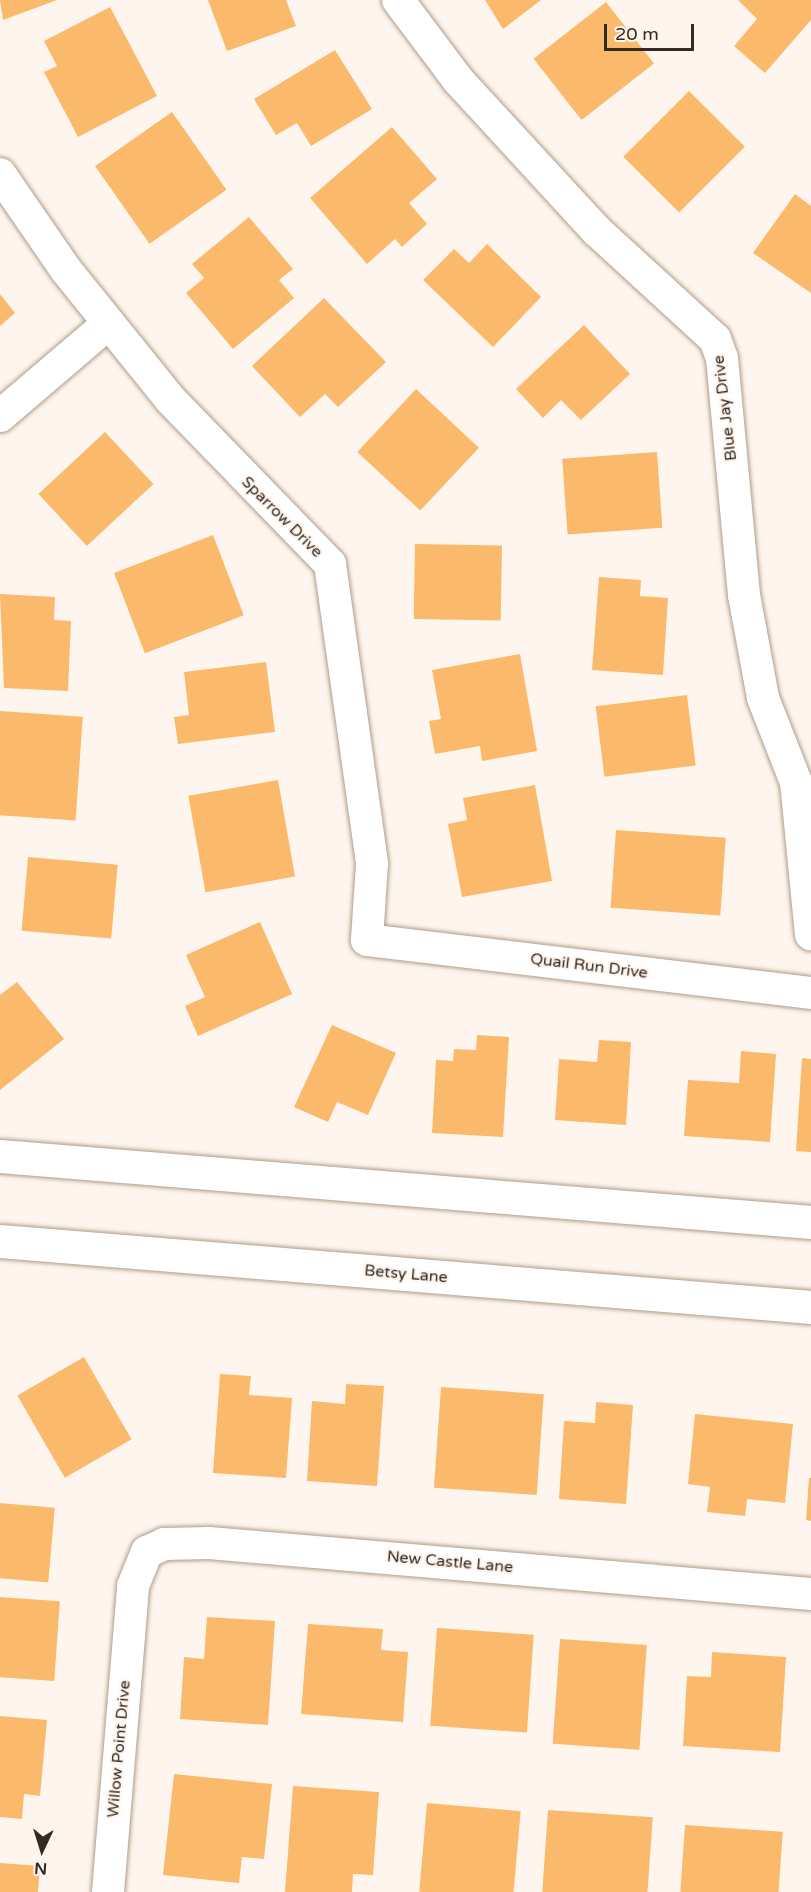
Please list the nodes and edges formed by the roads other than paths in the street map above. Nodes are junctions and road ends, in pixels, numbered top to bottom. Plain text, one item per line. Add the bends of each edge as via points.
1 (398, 0) edge
2 (0, 174) edge
3 (109, 323) junction
4 (0, 416) edge
5 (811, 933) edge
6 (367, 940) joint
7 (811, 993) edge
8 (0, 1156) edge
9 (811, 1222) edge
10 (0, 1241) edge
11 (811, 1307) edge
12 (811, 1594) edge
13 (131, 1606) joint
14 (108, 1892) edge

1 - 5 street, Blue Jay Drive via 458,80 589,222 714,339 722,358 744,595 763,698 796,782
2 - 3 street, Sparrow Drive
3 - 4 street
3 - 6 street, Sparrow Drive via 178,407 330,564 372,864
6 - 7 street, Quail Run Drive
8 - 9 main road
10 - 11 main road, Betsy Lane
12 - 13 street, New Castle Lane via 181,1543 147,1552 137,1568
13 - 14 street, Willow Point Drive

